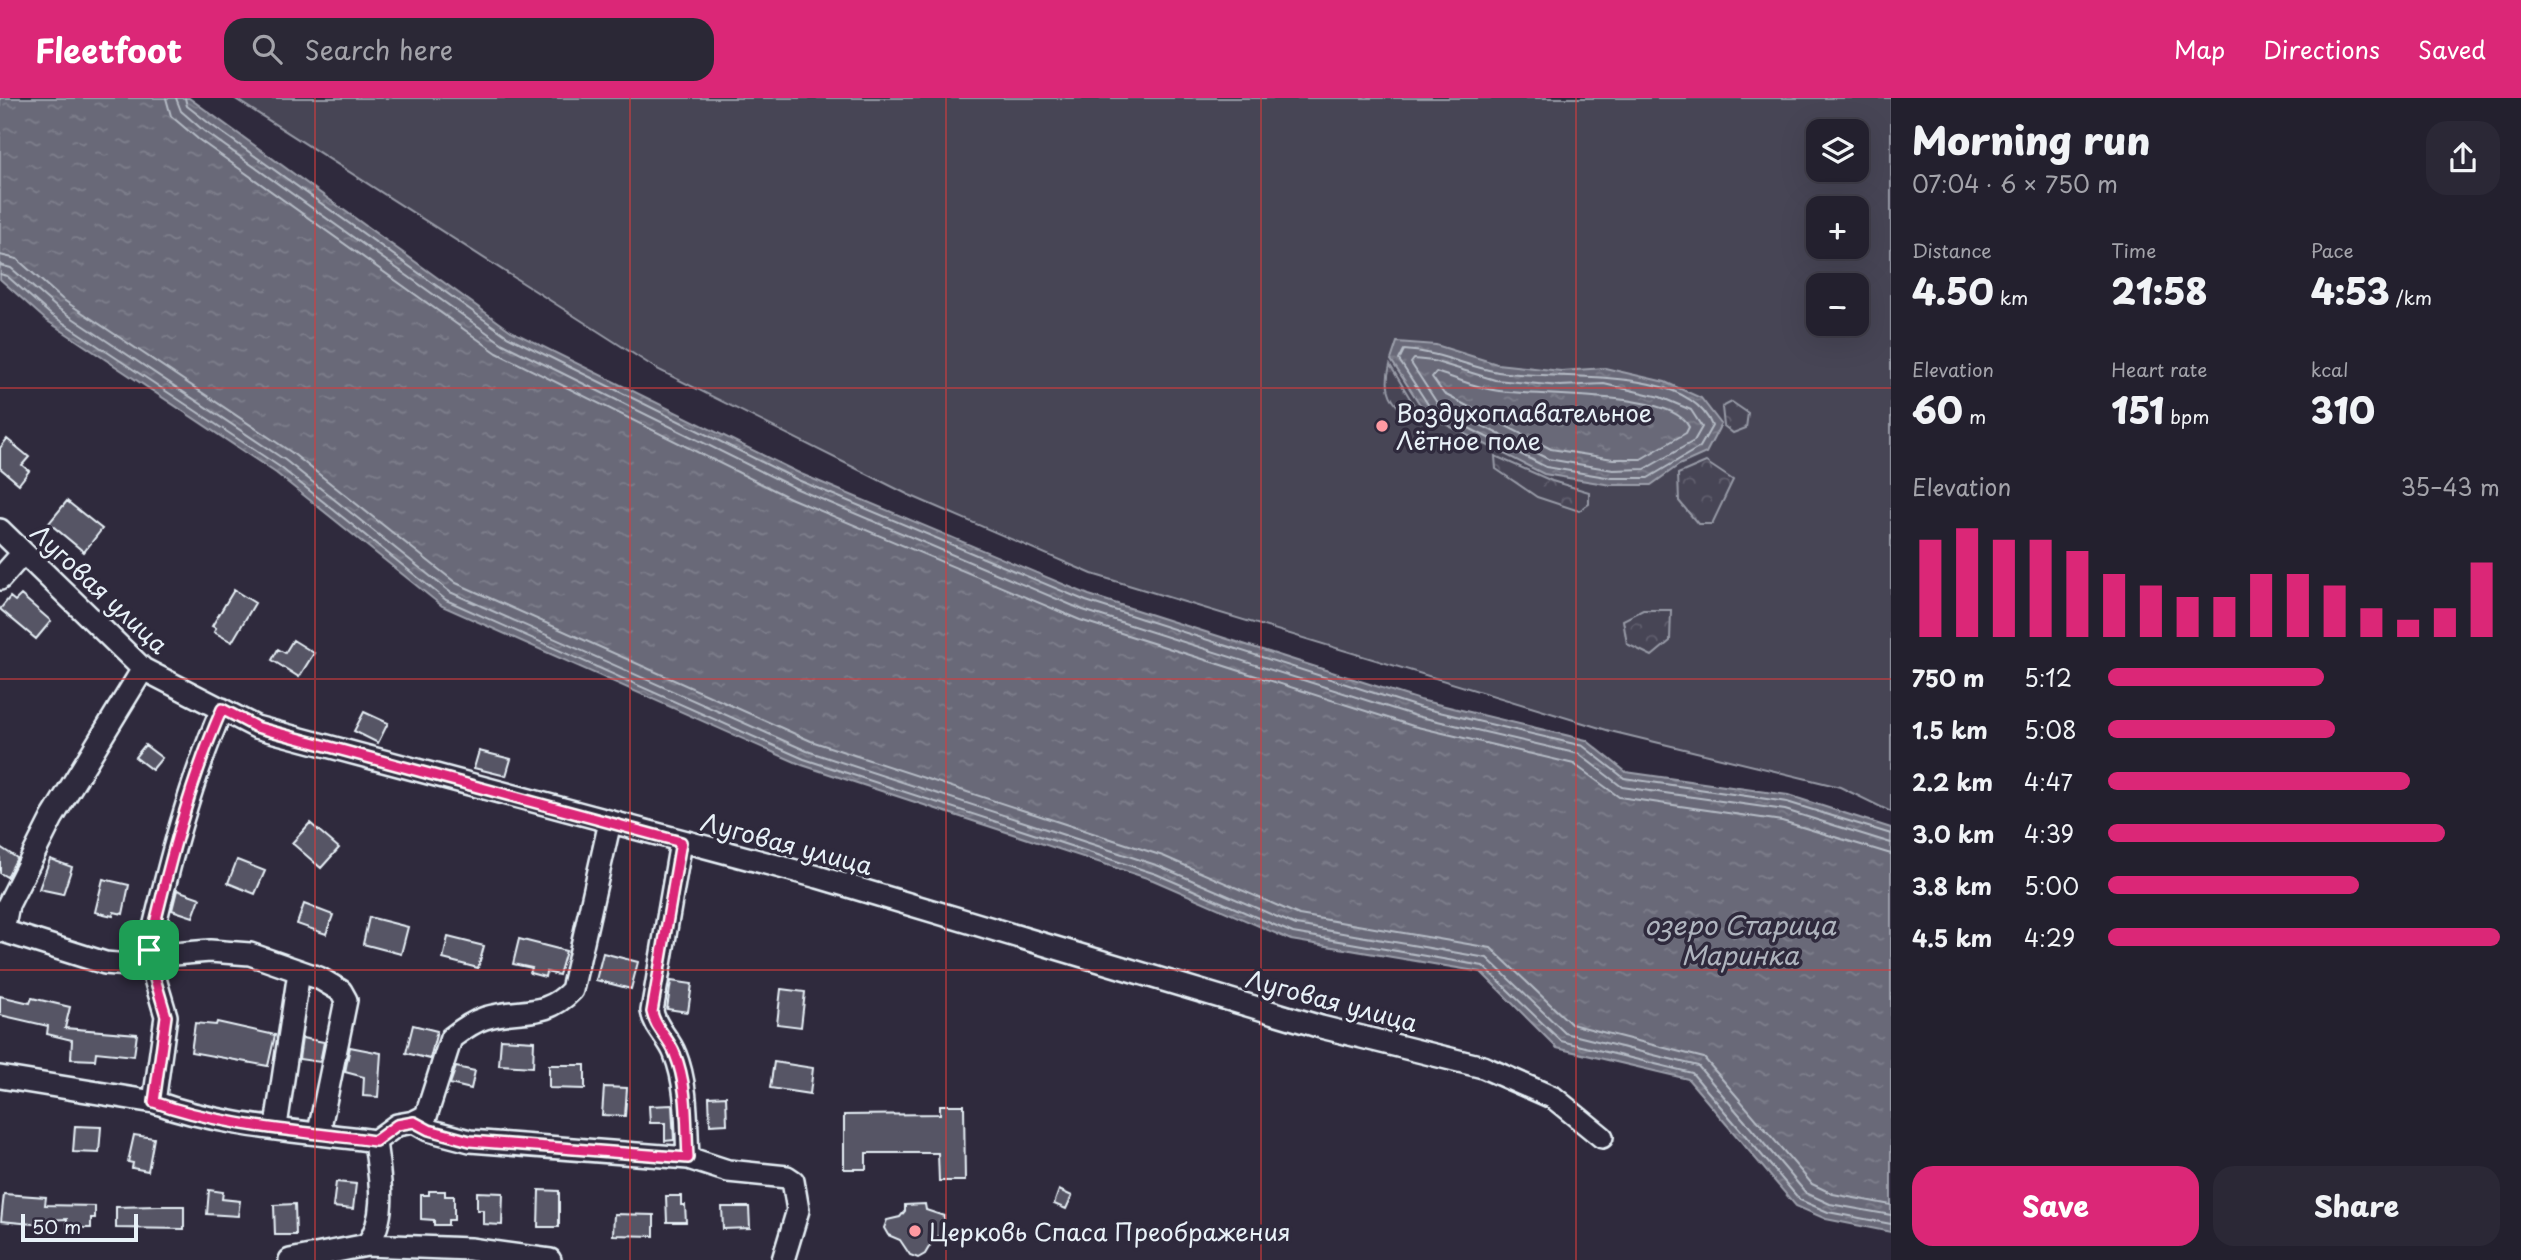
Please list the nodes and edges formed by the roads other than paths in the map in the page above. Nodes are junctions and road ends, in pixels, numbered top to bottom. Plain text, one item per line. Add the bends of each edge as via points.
1 (0, 530) edge
2 (23, 553) junction
3 (0, 579) edge
4 (143, 669) junction
5 (222, 709) junction
6 (610, 822) junction
7 (681, 842) junction
8 (1, 931) edge
9 (152, 967) junction
10 (299, 972) junction
11 (0, 1077) edge
12 (154, 1102) junction
13 (414, 1122) junction
14 (276, 1126) junction
15 (326, 1134) junction
16 (1602, 1137) dead end
17 (375, 1141) junction
18 (688, 1158) junction
19 (367, 1245) junction
20 (290, 1260) edge
21 (550, 1260) edge
22 (783, 1260) edge

1 - 2 street, Луговая улица
2 - 3 street
2 - 4 street, Луговая улица
4 - 5 street, Луговая улица
4 - 8 street via 52,818 8,905
5 - 6 street, Луговая улица via 256,727
5 - 9 street via 164,887 149,950
6 - 7 street, Луговая улица
6 - 13 street via 572,990 545,1010 486,1017 451,1038 426,1116
7 - 16 street, Луговая улица via 818,877 1321,1027 1483,1067 1554,1098
7 - 18 street via 652,1012 681,1072
8 - 9 street via 105,963
9 - 10 street via 173,954 210,951 250,954
9 - 12 street via 166,1016
10 - 14 street
10 - 15 street via 341,991 346,1000
11 - 12 street
12 - 14 street via 176,1110
13 - 17 street via 397,1125
13 - 18 street via 470,1141
14 - 15 street
15 - 17 street
17 - 19 street via 381,1191 379,1229
18 - 22 street via 728,1171 793,1181 799,1210
19 - 20 street
19 - 21 street via 470,1249

